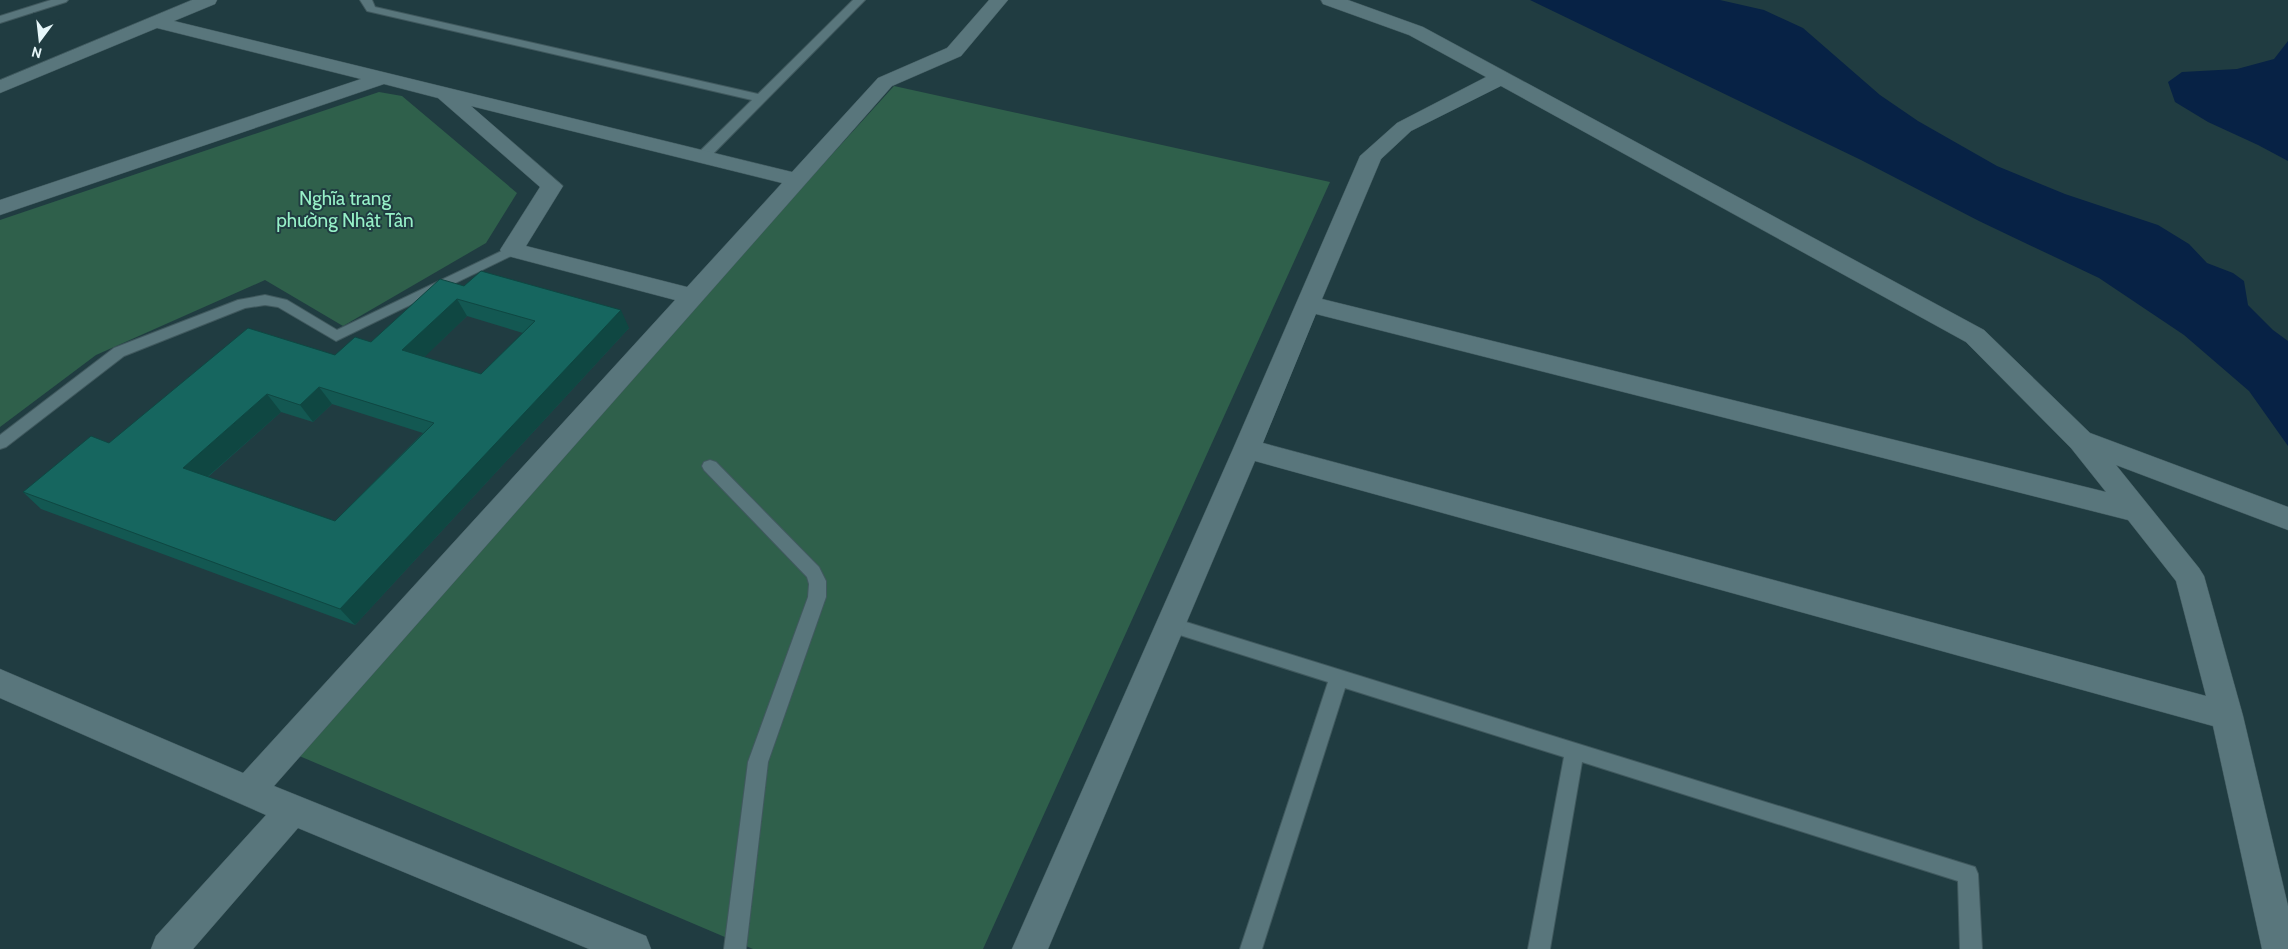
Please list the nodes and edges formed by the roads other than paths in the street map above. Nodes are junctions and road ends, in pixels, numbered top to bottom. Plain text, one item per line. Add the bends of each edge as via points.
1 (62, 0) edge
2 (366, 0) edge
3 (859, 0) edge
4 (999, 0) edge
5 (1330, 0) edge
6 (200, 1) edge
7 (0, 20) edge
8 (155, 22) junction
9 (1502, 77) junction
10 (383, 78) junction
11 (0, 86) edge
12 (442, 92) junction
13 (761, 98) junction
14 (702, 157) junction
15 (798, 180) junction
16 (0, 208) edge
17 (512, 250) junction
18 (694, 297) junction
19 (1308, 304) junction
20 (2081, 441) junction
21 (0, 443) edge
22 (1247, 449) junction
23 (710, 466) dead end
24 (2138, 511) junction
25 (2288, 519) edge
26 (1170, 625) junction
27 (1339, 678) junction
28 (0, 683) edge
29 (2227, 716) junction
30 (1574, 752) junction
31 (248, 790) junction
32 (292, 810) junction
33 (168, 949) edge
34 (633, 949) edge
35 (735, 949) edge
36 (1030, 949) edge
37 (1251, 949) edge
38 (1539, 949) edge
39 (1971, 949) edge
40 (2280, 949) edge

1 - 7 lane
2 - 13 lane via 371,9
3 - 13 lane
4 - 15 street via 954,52 885,82
5 - 9 street via 1416,31
6 - 8 street
8 - 10 street
8 - 11 street
9 - 19 street via 1404,126 1371,156
9 - 20 street via 1975,336
10 - 12 street
10 - 16 street
12 - 14 street
12 - 17 street via 552,186
13 - 14 lane
14 - 15 street
15 - 18 street
17 - 18 street
17 - 21 lane via 336,336 282,303 264,300 243,303 119,352
18 - 31 street
19 - 22 street
19 - 24 street
20 - 24 street
20 - 25 street
22 - 26 street
22 - 29 street
23 - 35 lane via 813,572 819,587 758,762
24 - 29 street via 2189,576
26 - 27 lane
26 - 36 street
27 - 30 lane
27 - 37 lane
28 - 31 street
29 - 40 street
30 - 38 lane
30 - 39 lane via 1968,874
31 - 32 street
32 - 33 street
32 - 34 street

